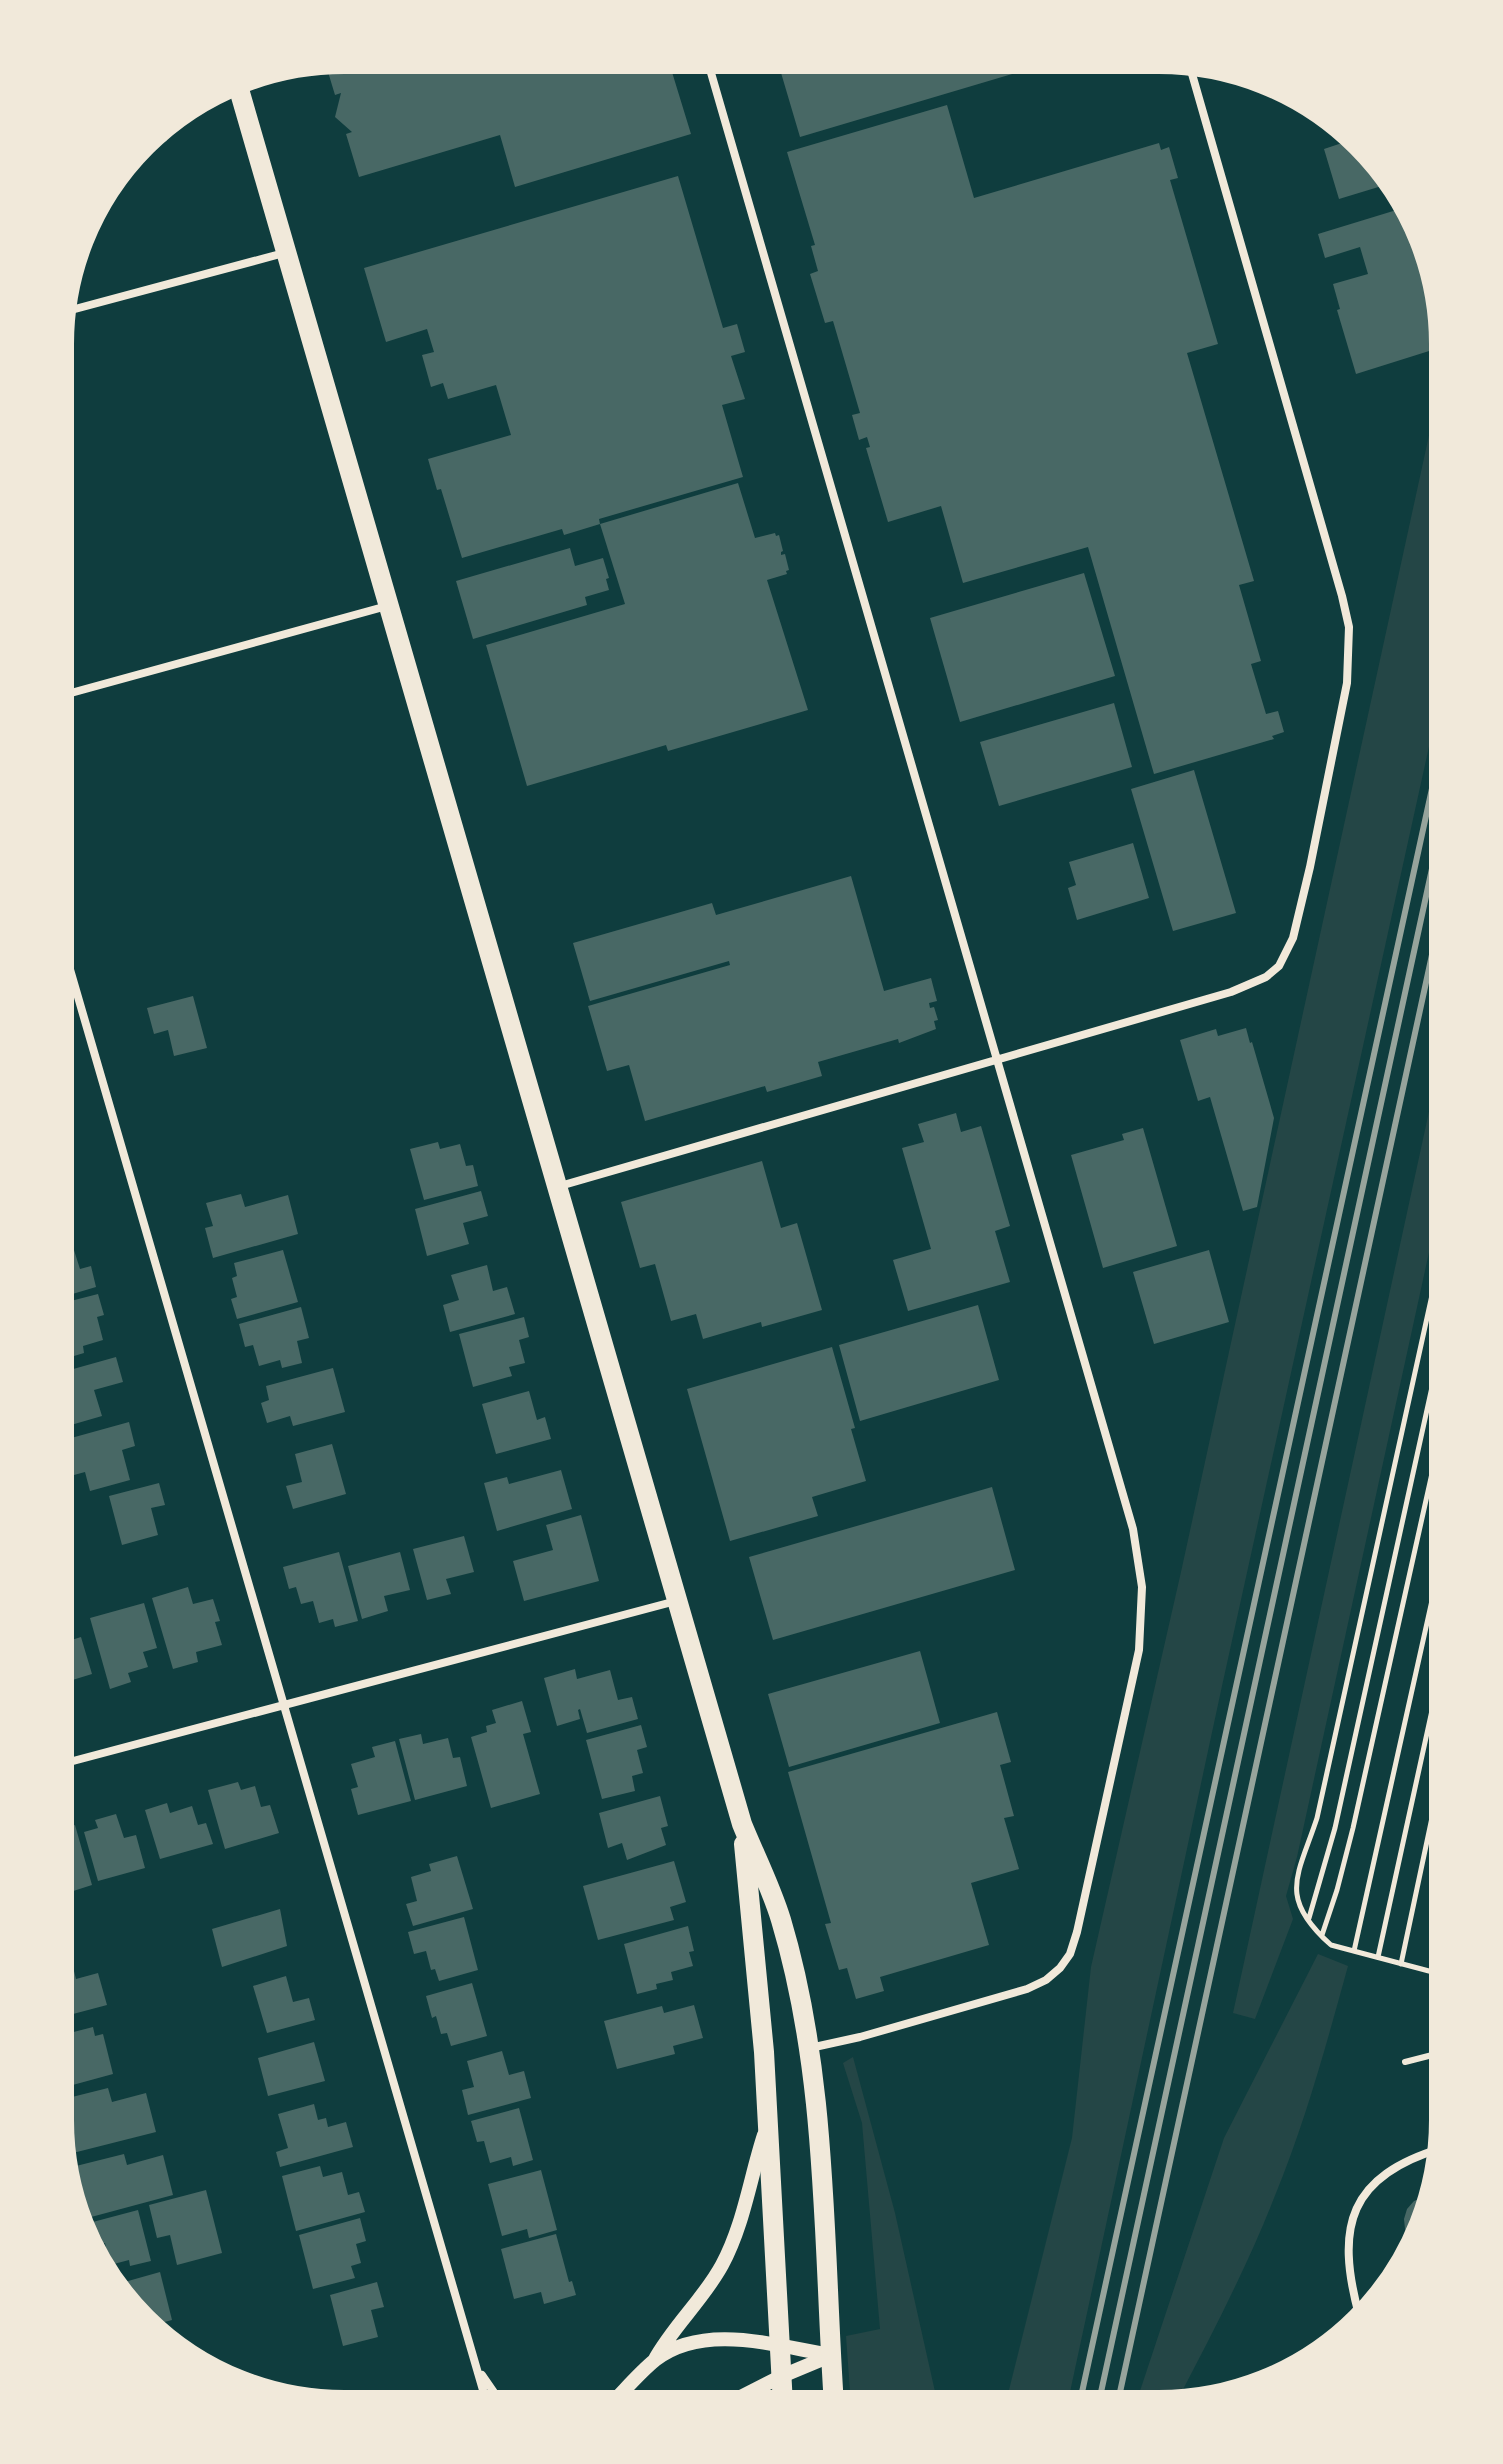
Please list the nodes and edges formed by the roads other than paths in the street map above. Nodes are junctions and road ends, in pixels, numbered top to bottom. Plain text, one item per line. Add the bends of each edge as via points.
1 (711, 73) edge
2 (1192, 74) edge
3 (240, 93) edge
4 (286, 252) junction
5 (74, 309) edge
6 (387, 606) junction
7 (72, 693) edge
8 (72, 977) edge
9 (995, 1059) junction
10 (556, 1187) junction
11 (677, 1601) junction
12 (282, 1705) junction
13 (72, 1761) edge
14 (742, 1824) junction
15 (809, 2048) junction
16 (1430, 2056) edge
17 (1405, 2062) dead end
18 (769, 2120) junction
19 (1428, 2152) edge
20 (1357, 2306) edge
21 (780, 2346) junction
22 (831, 2355) junction
23 (654, 2361) junction
24 (477, 2368) junction
25 (782, 2376) junction
26 (484, 2392) edge
27 (494, 2392) edge
28 (623, 2392) edge
29 (751, 2392) edge
30 (783, 2392) edge
31 (833, 2392) edge

1 - 9 street
2 - 9 street via 1342,596 1349,627 1347,683 1287,954 1266,977 1231,992
3 - 4 main road
4 - 5 street
4 - 6 main road
6 - 7 street
6 - 10 main road
8 - 12 street
9 - 10 street
9 - 15 street via 1133,1529 1142,1587 1139,1650 1077,1932 1060,1968 1046,1980 1003,1998
10 - 11 main road
11 - 12 street
11 - 14 main road
12 - 13 street
12 - 24 street
14 - 15 main road via 781,1918
14 - 18 main road
15 - 22 main road
16 - 17 lane
18 - 21 main road
18 - 23 street via 726,2257
19 - 20 street via 1387,2171 1349,2225 1347,2259
21 - 22 street
21 - 23 street via 714,2339 676,2348
21 - 25 main road
22 - 25 street
22 - 31 main road
23 - 28 street
24 - 26 street
24 - 27 street
25 - 29 street
25 - 30 main road

